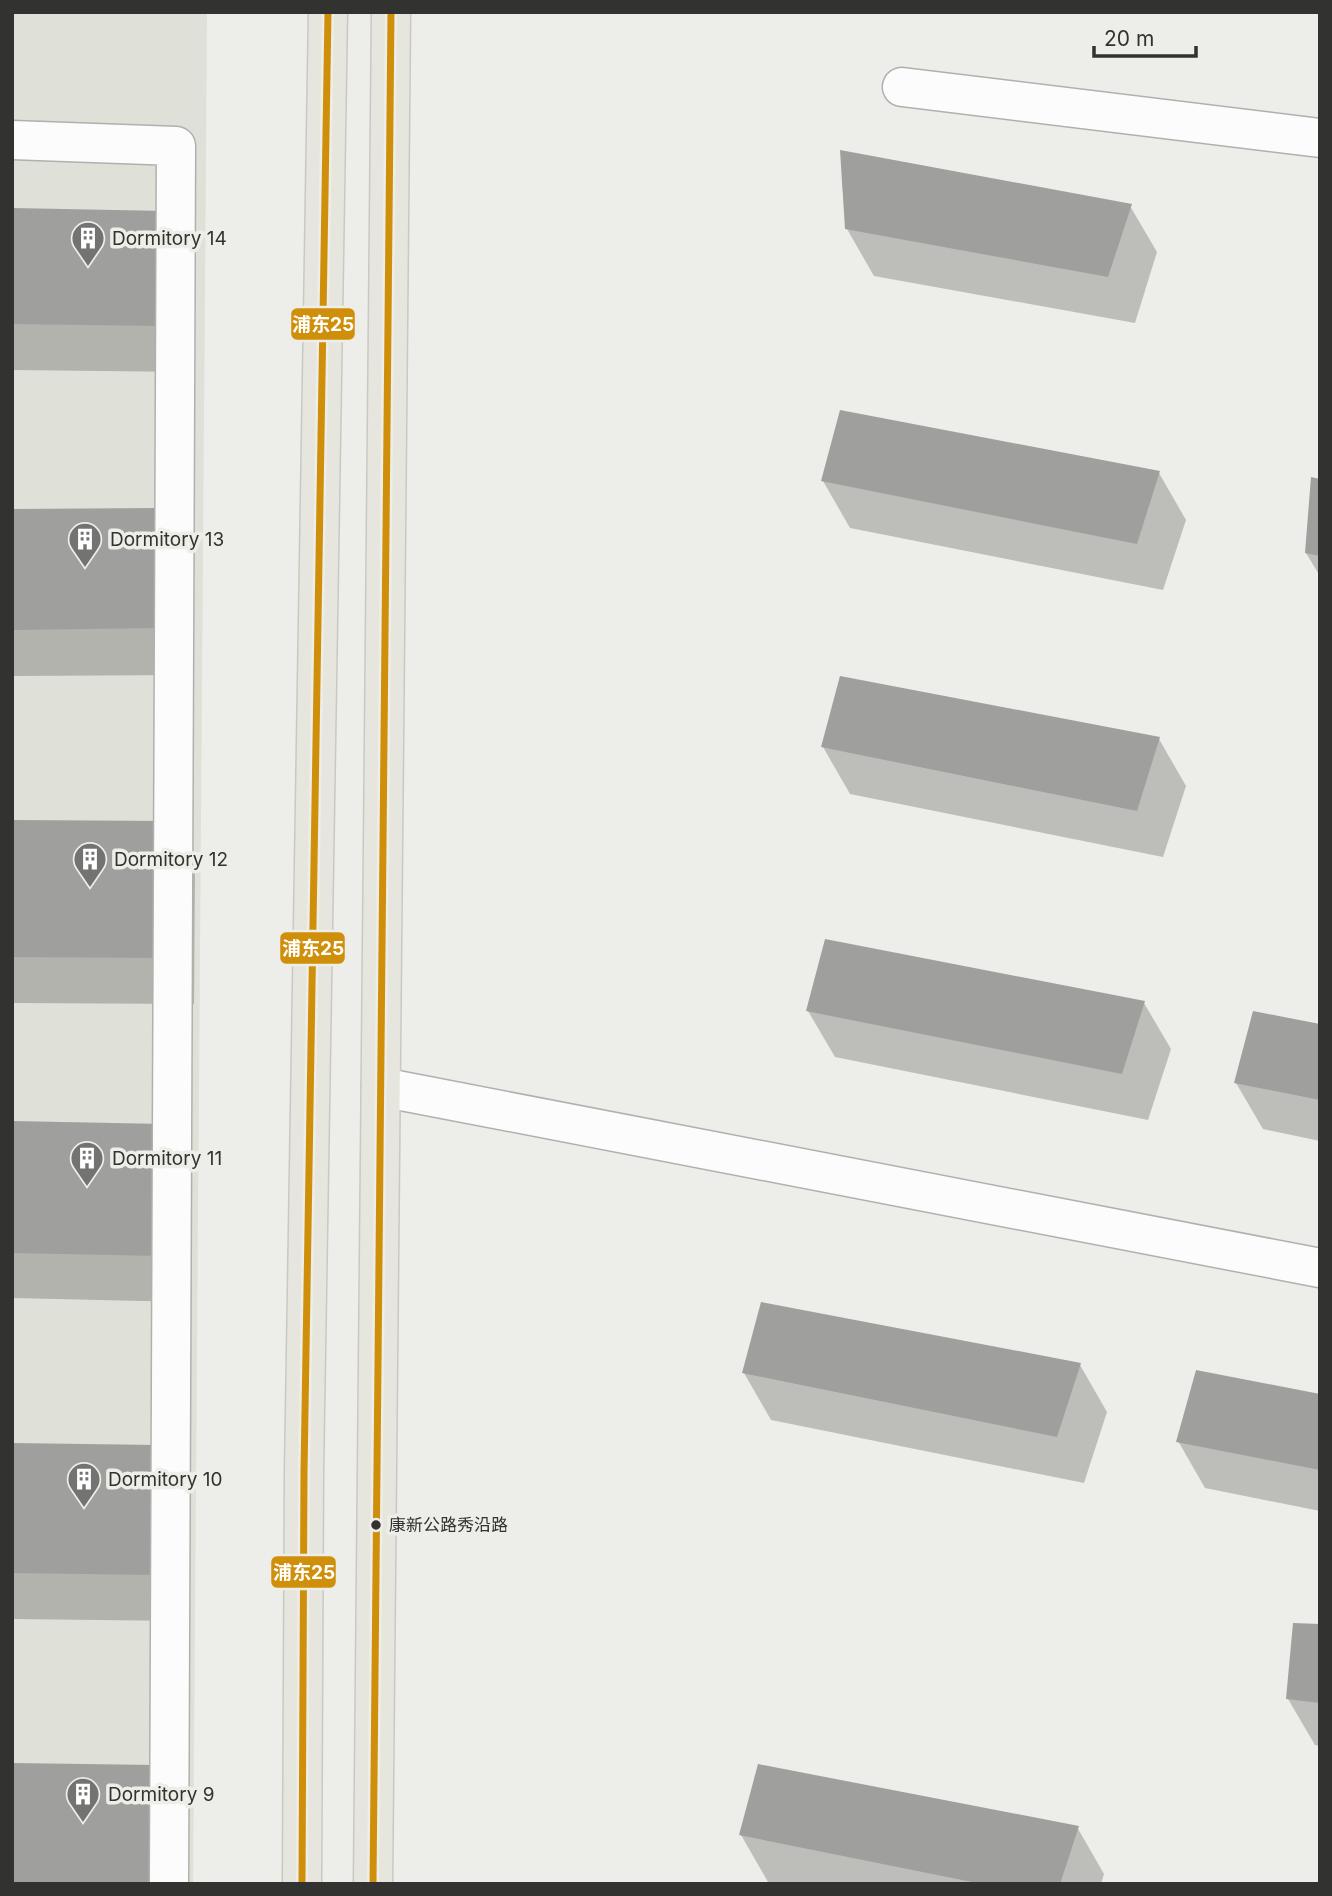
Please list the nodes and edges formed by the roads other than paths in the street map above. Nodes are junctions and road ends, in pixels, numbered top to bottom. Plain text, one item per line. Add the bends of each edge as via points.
1 (328, 12) edge
2 (391, 12) edge
3 (902, 87) dead end
4 (1320, 138) edge
5 (12, 140) edge
6 (381, 1087) junction
7 (1320, 1268) edge
8 (169, 1884) edge
9 (302, 1884) edge
10 (373, 1884) edge

1 - 9 main road via 304,1431
2 - 6 main road
3 - 4 street
5 - 8 street via 176,146
6 - 7 street
6 - 10 main road

